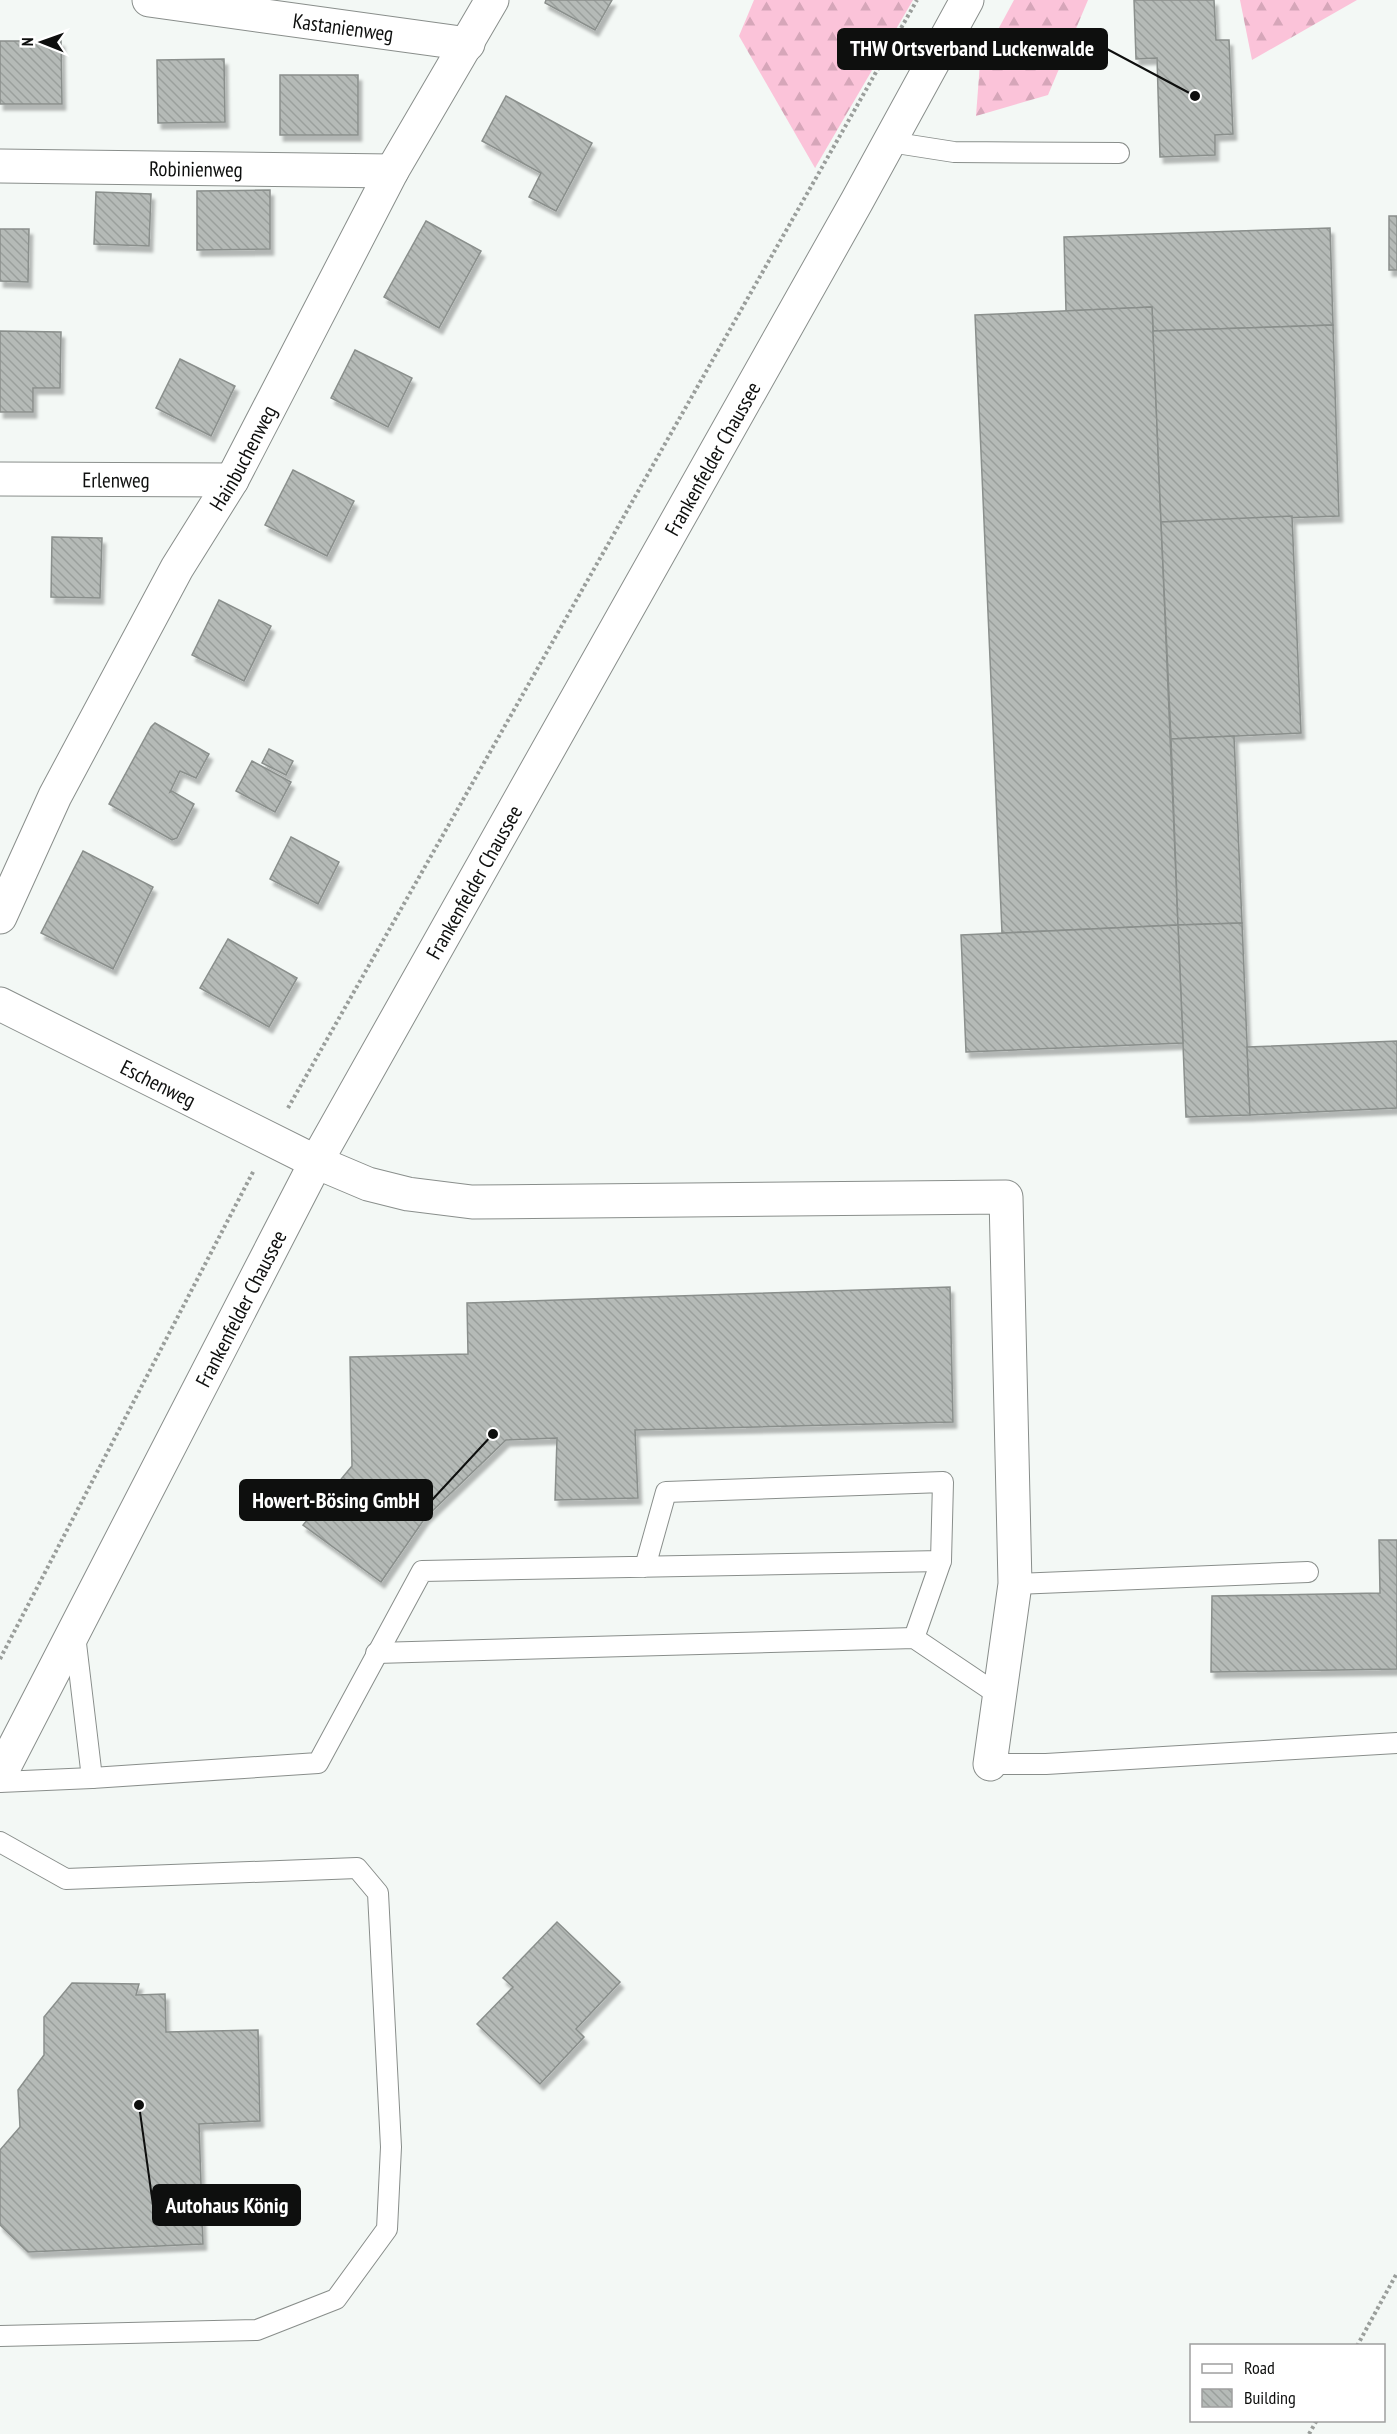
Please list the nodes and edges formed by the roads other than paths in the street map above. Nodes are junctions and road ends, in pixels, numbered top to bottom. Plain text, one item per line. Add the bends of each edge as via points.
1 (149, 0) edge
2 (492, 0) edge
3 (968, 0) edge
4 (468, 44) junction
5 (890, 142) junction
6 (1119, 153) dead end
7 (0, 166) edge
8 (392, 171) junction
9 (0, 478) edge
10 (232, 480) junction
11 (0, 917) edge
12 (0, 1004) edge
13 (316, 1162) junction
14 (941, 1561) junction
15 (645, 1567) junction
16 (1308, 1572) dead end
17 (1015, 1584) junction
18 (75, 1630) junction
19 (914, 1638) junction
20 (376, 1653) junction
21 (1000, 1696) junction
22 (1397, 1743) edge
23 (990, 1764) joint
24 (0, 1775) edge
25 (92, 1778) junction
26 (0, 1782) edge
27 (0, 1842) edge
28 (0, 2336) edge

1 - 4 street, Kastanienweg
2 - 4 street, Hainbuchenweg
3 - 5 street, Frankenfelder Chaussee
4 - 8 street, Hainbuchenweg
5 - 6 lane via 954,152
5 - 13 street, Frankenfelder Chaussee
7 - 8 street, Robinienweg
8 - 10 street, Hainbuchenweg
9 - 10 street, Erlenweg
10 - 11 street, Hainbuchenweg via 177,568 60,786
12 - 13 street, Eschenweg
13 - 17 street, Eschenweg via 368,1184 408,1194 472,1202 1006,1197
13 - 18 street, Frankenfelder Chaussee
14 - 15 lane
14 - 15 lane via 943,1482 666,1492
14 - 19 lane
15 - 20 lane via 422,1571
16 - 17 lane
17 - 21 street
18 - 24 street, Frankenfelder Chaussee
18 - 25 lane
19 - 20 lane
19 - 21 lane
20 - 25 lane via 318,1763
21 - 23 street
22 - 23 lane
25 - 26 lane
27 - 28 lane via 66,1879 357,1868 378,1893 391,2147 387,2229 336,2299 257,2330

